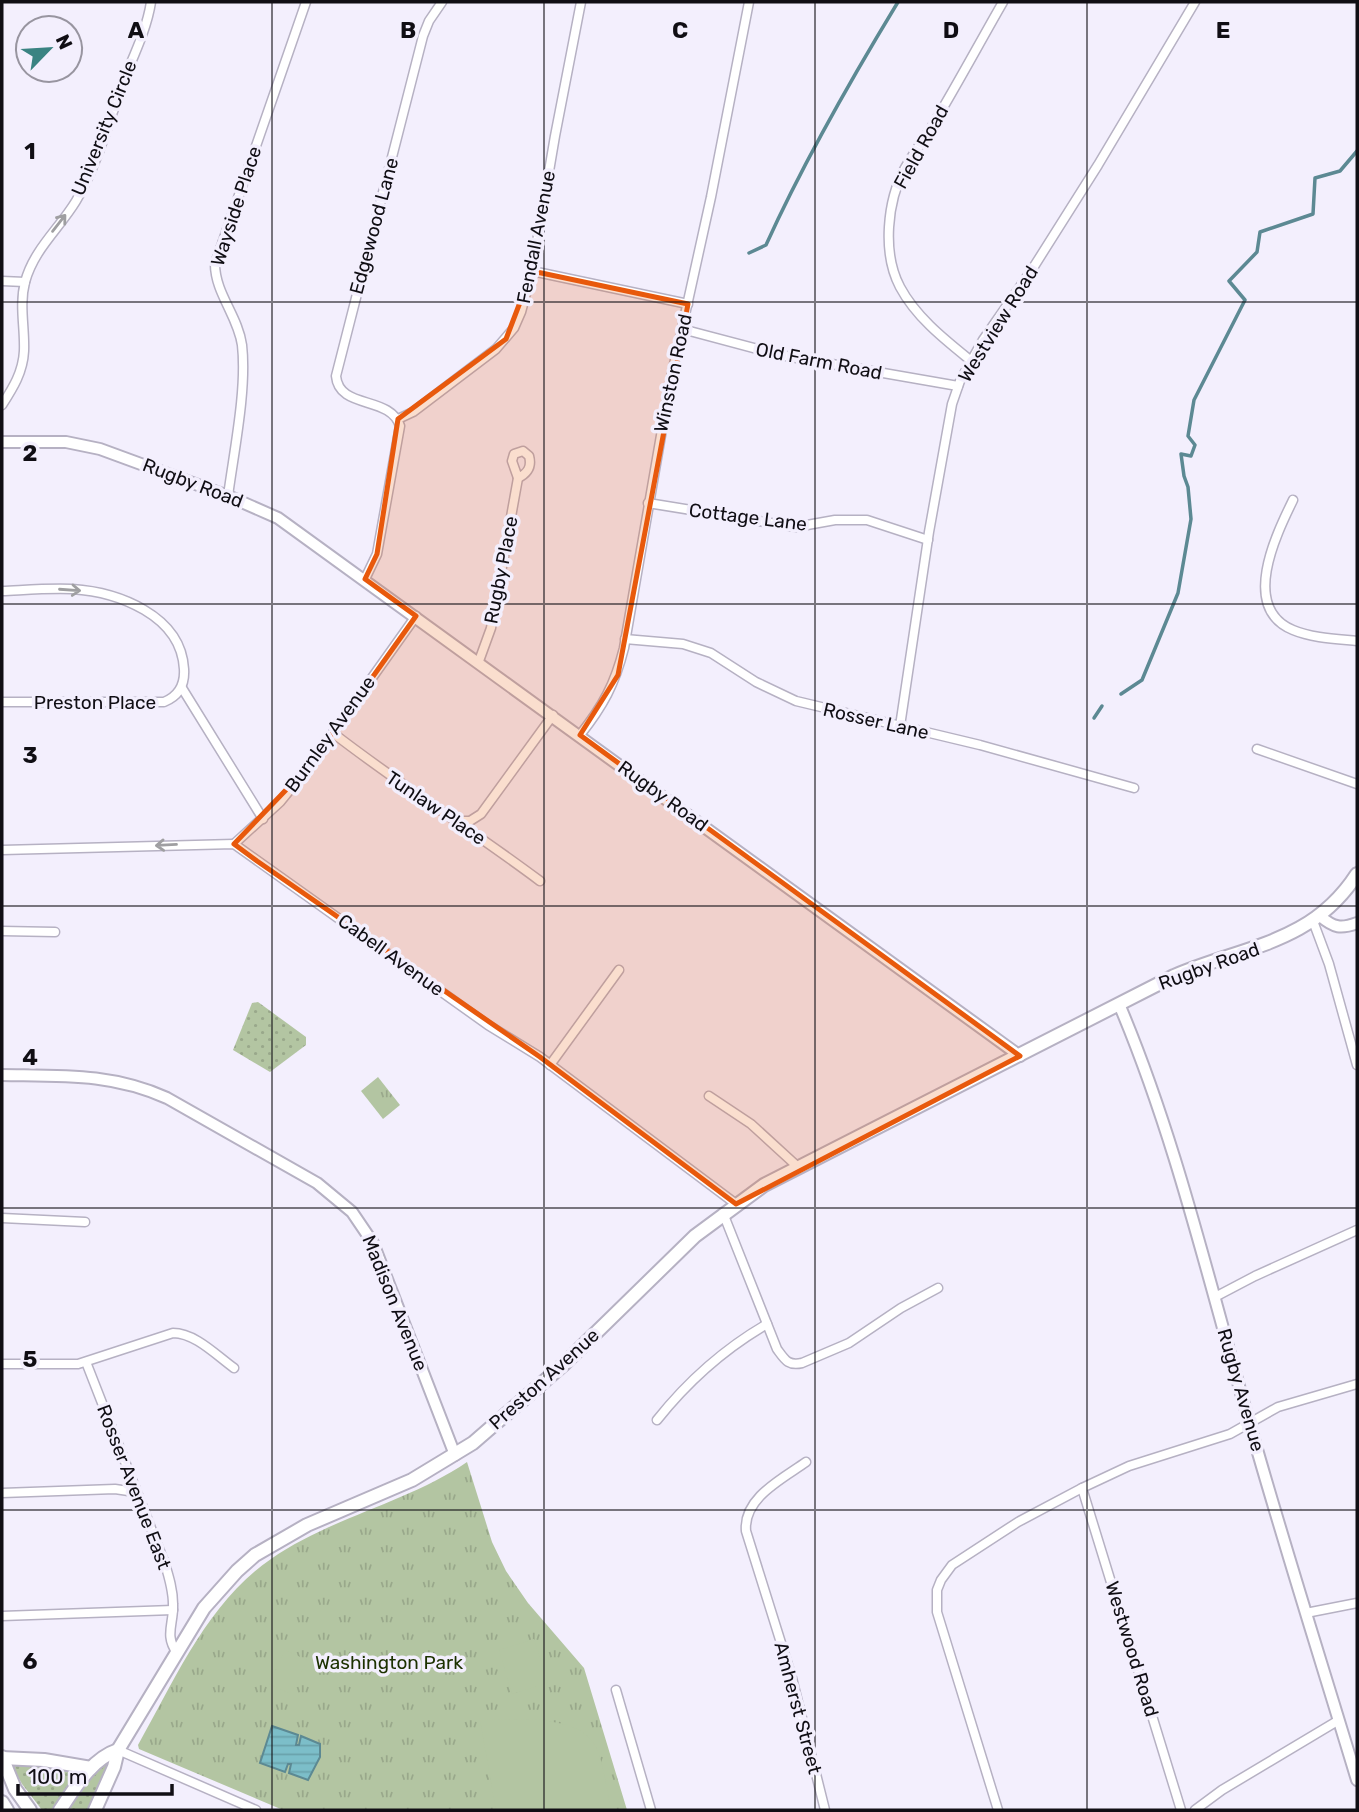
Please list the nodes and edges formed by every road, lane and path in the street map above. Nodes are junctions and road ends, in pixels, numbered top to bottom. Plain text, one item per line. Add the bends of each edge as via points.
1 (151, 2) edge
2 (306, 2) edge
3 (442, 2) edge
4 (581, 2) edge
5 (749, 2) edge
6 (1003, 2) edge
7 (1195, 2) edge
8 (532, 271) junction
9 (2, 281) edge
10 (25, 282) junction
11 (688, 304) junction
12 (682, 329) junction
13 (970, 360) junction
14 (958, 386) junction
15 (2, 405) edge
16 (398, 419) junction
17 (2, 442) edge
18 (518, 478) dead end
19 (228, 496) junction
20 (1293, 500) dead end
21 (648, 503) junction
22 (928, 540) junction
23 (365, 579) junction
24 (2, 592) edge
25 (416, 616) junction
26 (625, 639) junction
27 (1357, 640) edge
28 (479, 661) junction
29 (182, 688) junction
30 (2, 702) edge
31 (553, 715) junction
32 (900, 726) junction
33 (333, 733) junction
34 (580, 735) junction
35 (1257, 749) dead end
36 (1357, 785) edge
37 (1134, 788) dead end
38 (263, 819) junction
39 (456, 820) junction
40 (234, 844) junction
41 (2, 850) edge
42 (1357, 874) edge
43 (540, 881) dead end
44 (1317, 919) junction
45 (1357, 923) edge
46 (2, 931) edge
47 (55, 932) dead end
48 (619, 970) dead end
49 (1119, 1003) junction
50 (1020, 1056) junction
51 (550, 1065) junction
52 (1357, 1065) edge
53 (2, 1075) edge
54 (709, 1096) dead end
55 (798, 1167) junction
56 (736, 1204) junction
57 (723, 1213) junction
58 (2, 1218) edge
59 (85, 1222) dead end
60 (1357, 1230) edge
61 (938, 1288) dead end
62 (1216, 1297) junction
63 (767, 1324) junction
64 (86, 1362) junction
65 (2, 1364) edge
66 (234, 1368) dead end
67 (1357, 1384) edge
68 (657, 1420) dead end
69 (1250, 1423) junction
70 (456, 1455) junction
71 (806, 1462) dead end
72 (1082, 1488) junction
73 (135, 1492) junction
74 (2, 1493) edge
75 (1357, 1602) edge
76 (173, 1610) junction
77 (1306, 1613) junction
78 (2, 1616) edge
79 (177, 1653) junction
80 (616, 1690) dead end
81 (1339, 1720) junction
82 (118, 1750) junction
83 (2, 1758) edge
84 (91, 1768) junction
85 (1357, 1780) edge
86 (2, 1802) edge
87 (7, 1810) edge
88 (30, 1810) edge
89 (60, 1810) edge
90 (94, 1810) edge
91 (256, 1810) edge
92 (651, 1810) edge
93 (825, 1810) edge
94 (998, 1810) edge
95 (1181, 1810) edge
96 (1195, 1810) edge

10 -> 1 street, University Circle via 36,255 85,184
2 - 19 street, Wayside Place via 215,264 217,285 242,345
3 - 16 street, Edgewood Lane via 423,36 336,376 345,394 390,410
4 - 8 street, Fendall Avenue
5 - 11 street, Winston Road
6 - 13 street, Field Road via 904,169 889,227 899,286 927,323
7 - 13 street, Westview Road via 1098,165
8 - 11 street
8 - 16 street, Fendall Avenue via 521,313 506,340
9 - 10 street
10 - 15 street, University Circle via 22,365
11 - 12 street, Winston Road
12 - 14 street, Old Farm Road via 780,355
12 - 21 street, Winston Road
13 - 14 street, Westview Road
14 - 22 street, Westview Road
16 - 23 street via 400,432 377,554
17 - 19 street, Rugby Road via 85,445
18 - 28 street, Rugby Place via 491,628
19 - 23 street, Rugby Road via 278,518
20 - 27 street via 1268,564 1268,603 1291,629
21 - 22 street, Cottage Lane via 796,527 867,520
21 - 26 street, Winston Road
22 - 32 street, Westview Road
23 - 25 street, Rugby Road
24 -> 29 street, Preston Place via 90,592 155,616 178,643 184,668
25 - 28 street, Rugby Road
25 - 33 street, Burnley Avenue
26 - 32 street, Rosser Lane via 700,649 796,701
26 - 34 street, Winston Road via 618,675
28 - 31 street, Rugby Road
29 - 30 street, Preston Place via 172,699 159,703
29 - 38 street, Preston Place
31 - 34 street, Rugby Road
31 - 39 street via 481,814 470,821
32 - 37 street, Rosser Lane
33 - 38 street, Burnley Avenue
33 - 39 street, Tunlaw Place
34 - 50 street, Rugby Road
35 - 36 street
38 - 40 street, Burnley Avenue
39 - 43 street, Tunlaw Place
40 -> 41 street
40 - 51 street, Cabell Avenue
42 - 44 main road
44 - 45 street via 1333,927
44 - 49 main road, Rugby Road via 1270,943 1199,965
44 - 52 street
46 - 47 street
48 - 51 street
49 - 50 main road, Rugby Road
49 - 62 street, Rugby Avenue via 1156,1097
50 - 55 main road, Preston Avenue
51 - 56 street, Cabell Avenue
53 - 70 street, Madison Avenue via 98,1077 143,1087 317,1183 352,1212 373,1243
54 - 55 street via 751,1124
55 - 56 main road, Preston Avenue
56 - 57 main road, Preston Avenue
57 - 63 street
57 - 70 main road, Preston Avenue via 535,1390
58 - 59 street
60 - 62 street
61 - 63 street via 861,1336 794,1365 786,1363
62 - 69 street, Rugby Avenue
63 - 68 street via 706,1367
64 - 65 street
64 - 66 street via 173,1332 197,1341
64 - 73 street, Rosser Avenue East
67 - 69 street via 1278,1407
69 - 72 street via 1230,1434 1129,1466
69 - 77 street, Rugby Avenue
70 - 79 main road, Preston Avenue via 412,1480 307,1525 255,1555 204,1608
71 - 93 street, Amherst Street via 751,1506 746,1531 792,1678
72 - 94 street via 973,1550 946,1571 937,1591 951,1656
72 - 95 street, Westwood Road
73 - 74 street
73 - 76 street, Rosser Avenue East via 165,1564
75 - 77 street
76 - 78 street
76 - 79 street, Rosser Avenue East via 170,1644
77 - 81 street, Rugby Avenue
79 - 82 main road, Preston Avenue
80 - 92 street
81 - 85 street, Rugby Avenue
81 - 96 street
82 - 84 main road, Preston Avenue
82 - 90 main road, Preston Avenue
82 - 91 street
83 - 84 main road
83 - 88 main road
84 - 89 main road, Preston Avenue
86 - 87 main road

